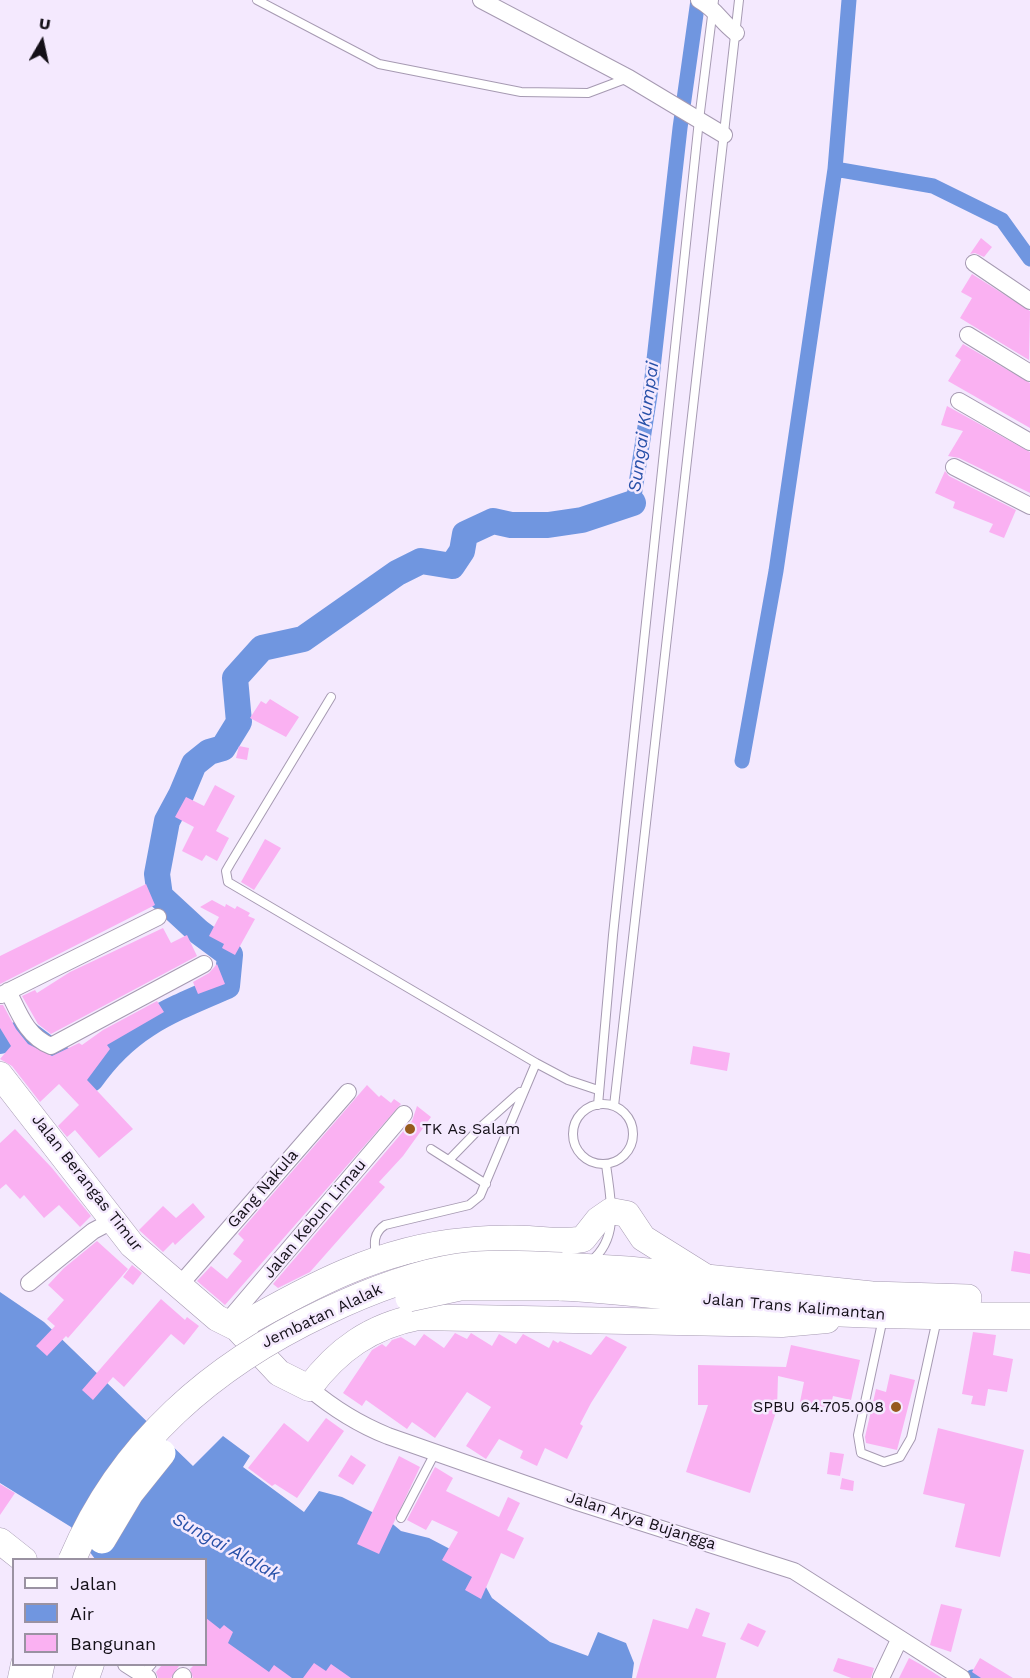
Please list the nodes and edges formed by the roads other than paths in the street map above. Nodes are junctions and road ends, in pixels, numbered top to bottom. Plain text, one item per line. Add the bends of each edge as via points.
1 (257, 0) edge
2 (481, 0) edge
3 (740, 0) edge
4 (708, 3) edge
5 (736, 33) junction
6 (629, 78) junction
7 (688, 113) junction
8 (724, 135) junction
9 (974, 263) dead end
10 (1030, 301) edge
11 (968, 334) dead end
12 (1030, 373) edge
13 (959, 401) dead end
14 (1030, 441) edge
15 (954, 467) dead end
16 (1030, 506) edge
17 (331, 697) dead end
18 (158, 917) dead end
19 (204, 964) dead end
20 (4, 993) edge
21 (536, 1063) junction
22 (0, 1075) edge
23 (522, 1090) junction
24 (598, 1090) junction
25 (348, 1092) dead end
26 (598, 1105) junction
27 (614, 1106) junction
28 (404, 1114) dead end
29 (431, 1149) dead end
30 (449, 1160) junction
31 (606, 1164) junction
32 (486, 1184) junction
33 (611, 1211) junction
34 (112, 1221) junction
35 (376, 1261) junction
36 (569, 1273) junction
37 (707, 1278) junction
38 (29, 1283) dead end
39 (178, 1287) junction
40 (1030, 1301) edge
41 (843, 1313) junction
42 (884, 1315) junction
43 (937, 1316) junction
44 (1030, 1317) edge
45 (231, 1326) junction
46 (309, 1388) junction
47 (436, 1450) junction
48 (401, 1518) dead end
49 (0, 1543) edge
50 (12, 1558) edge
51 (21, 1558) edge
52 (73, 1558) edge
53 (93, 1558) edge
54 (899, 1640) junction
55 (129, 1666) edge
56 (147, 1672) edge
57 (881, 1678) edge
58 (962, 1678) edge

1 - 6 lane via 379,64 521,92 588,93
2 - 6 street
3 - 5 lane
4 - 5 street
4 - 7 lane
5 - 8 lane
6 - 7 street
7 - 8 street
7 - 24 lane
8 - 27 lane
9 - 10 street
11 - 12 street
13 - 14 street
15 - 16 street
17 - 21 lane via 230,864 226,872 228,882
18 - 20 street
19 - 20 street via 51,1046 23,1024
21 - 23 lane
21 - 24 lane
22 - 34 main road, Jalan Berangas Timur via 17,1103
23 - 30 lane
23 - 32 lane
24 - 26 lane
25 - 39 street, Gang Nakula
26 - 27 lane
26 - 31 lane via 585,1110 577,1119 574,1142 588,1161
27 - 31 lane via 633,1126 633,1138 622,1158
28 - 45 street, Jalan Kebun Limau
29 - 30 lane
30 - 32 lane
31 - 33 lane
32 - 35 lane via 480,1196 468,1205 385,1225 375,1237
33 - 35 main road via 583,1239 462,1241
33 - 36 lane via 607,1244
33 - 37 main road via 627,1214 644,1238
34 - 38 street via 93,1230
34 - 39 main road, Jalan Berangas Timur
35 - 45 main road via 337,1274
36 - 37 highway, Jalan Trans Kalimantan
36 - 41 highway, Jalan Trans Kalimantan via 621,1290
36 - 52 highway, Jembatan Alalak, bridge via 490,1264 416,1276 348,1301 252,1350 193,1394 147,1441 105,1497
36 - 53 highway, Jembatan Alalak, bridge via 429,1292 354,1318 292,1347 232,1386 175,1438 130,1493
37 - 40 highway, Jalan Trans Kalimantan via 873,1295
39 - 45 main road, Jalan Berangas Timur
41 - 42 highway, Jalan Trans Kalimantan
41 - 46 main road via 829,1320 782,1324 418,1317 378,1328 358,1339
42 - 43 highway, Jalan Trans Kalimantan
42 - 43 lane via 858,1435 861,1453 884,1462 900,1457 911,1438
43 - 44 highway, Jalan Trans Kalimantan
45 - 46 main road, Jalan Berangas Timur via 279,1373
46 - 47 street, Jalan Arya Bujangga via 359,1424
47 - 48 lane
47 - 54 street, Jalan Arya Bujangga via 577,1502 794,1571
49 - 50 main road
49 - 51 main road
54 - 57 street
54 - 58 street, Jalan Arya Bujangga
55 - 56 street

